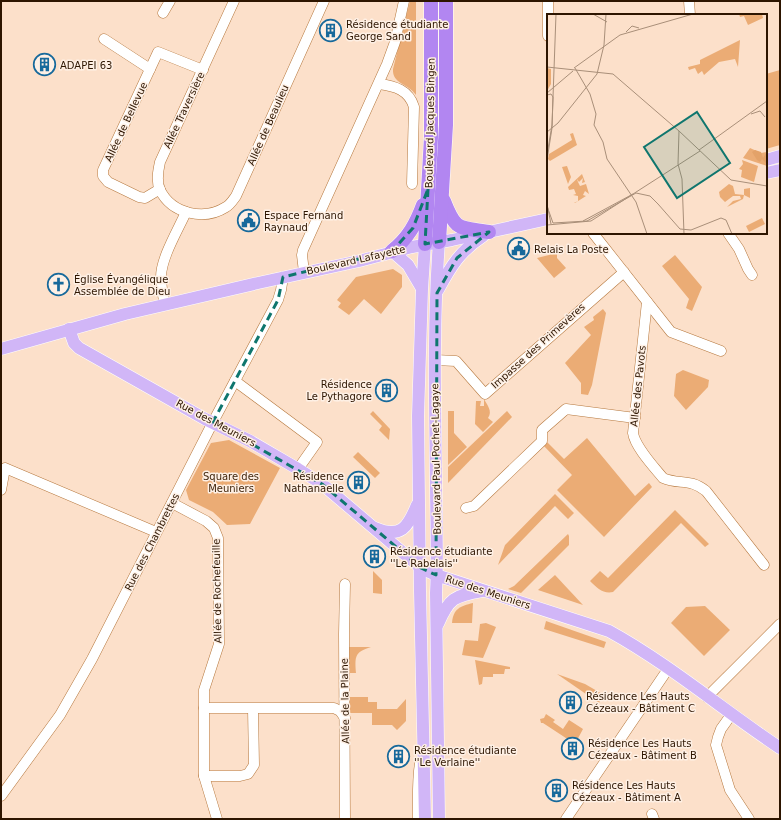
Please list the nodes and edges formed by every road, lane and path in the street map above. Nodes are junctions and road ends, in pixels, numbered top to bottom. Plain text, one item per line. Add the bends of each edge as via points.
1 (170, 1) edge
2 (234, 1) edge
3 (324, 1) edge
4 (404, 1) edge
5 (428, 1) edge
6 (431, 1) edge
7 (446, 1) edge
8 (548, 1) edge
9 (689, 1) edge
10 (163, 13) dead end
11 (548, 14) edge
12 (690, 14) edge
13 (431, 20) junction
14 (104, 39) dead end
15 (150, 69) junction
16 (203, 70) junction
17 (378, 84) junction
18 (780, 156) edge
19 (767, 160) edge
20 (780, 170) edge
21 (767, 173) edge
22 (412, 184) dead end
23 (160, 189) junction
24 (428, 189) junction
25 (443, 196) junction
26 (186, 212) junction
27 (547, 219) edge
28 (489, 232) junction
29 (594, 234) edge
30 (729, 234) edge
31 (439, 242) junction
32 (425, 244) junction
33 (392, 252) junction
34 (304, 272) junction
35 (624, 272) junction
36 (752, 275) dead end
37 (283, 277) junction
38 (422, 288) junction
39 (436, 293) junction
40 (646, 302) junction
41 (165, 305) junction
42 (69, 329) junction
43 (1, 348) edge
44 (721, 351) dead end
45 (435, 360) junction
46 (235, 381) junction
47 (635, 418) junction
48 (213, 422) junction
49 (298, 469) junction
50 (1, 490) edge
51 (419, 498) junction
52 (172, 503) junction
53 (466, 508) dead end
54 (371, 526) junction
55 (156, 532) junction
56 (764, 565) dead end
57 (421, 568) junction
58 (436, 575) junction
59 (345, 584) dead end
60 (483, 591) junction
61 (780, 624) edge
62 (437, 627) junction
63 (668, 669) junction
64 (707, 697) junction
65 (204, 708) junction
66 (253, 709) junction
67 (731, 715) junction
68 (345, 718) junction
69 (424, 746) junction
70 (780, 748) edge
71 (204, 776) junction
72 (1, 796) edge
73 (217, 819) edge
74 (345, 819) edge
75 (418, 819) edge
76 (425, 819) edge
77 (439, 819) edge
78 (566, 819) edge
79 (749, 819) edge

1 - 10 street
2 - 16 street, Allée Traversière
3 - 26 street, Allée de Beaulieu via 236,196 228,207 217,212 202,215
4 - 17 street via 395,42
5 - 13 highway
6 - 13 highway, Boulevard Jacques Bingen
7 - 25 highway, Boulevard Jacques Bingen
8 - 11 street
9 - 12 street
13 - 24 highway, Boulevard Jacques Bingen via 431,137
14 - 15 street
15 - 16 street, Allée de Bellevue via 158,52
15 - 23 street, Allée de Bellevue via 103,170 103,176 108,182 139,197 145,198
16 - 23 street, Allée Traversière via 160,162
17 - 22 street via 401,89 412,100
17 - 34 street via 304,250
18 - 19 main road
20 - 21 main road
23 - 26 street via 168,200
24 - 32 highway, Boulevard Jacques Bingen
24 - 33 highway via 413,228
25 - 28 highway via 450,217 457,225
25 - 31 highway, Boulevard Jacques Bingen
26 - 41 street via 162,266
27 - 28 main road, Boulevard Lafayette
28 - 31 main road, Boulevard Lafayette
28 - 39 main road via 473,242 457,258
29 - 35 street
30 - 36 street
31 - 32 main road, Boulevard Lafayette
31 - 39 main road, Boulevard Paul Pochet-Lagaye
32 - 33 main road, Boulevard Lafayette
32 - 38 main road, Boulevard Paul Pochet-Lagaye
33 - 34 main road, Boulevard Lafayette
33 - 38 main road via 408,265
34 - 37 main road, Boulevard Lafayette
35 - 40 street
35 - 45 street, Impasse des Primevères via 485,394 456,361
37 - 41 main road, Boulevard Lafayette
37 - 46 street, Rue des Chambrettes via 278,300
38 - 51 main road, Boulevard Paul Pochet-Lagaye via 418,416
39 - 45 main road, Boulevard Paul Pochet-Lagaye
40 - 44 street via 671,332
40 - 47 street, Allée des Pavots
41 - 42 main road, Boulevard Lafayette
42 - 43 main road, Boulevard Lafayette
42 - 48 main road, Rue des Meuniers via 74,343 79,348
45 - 58 main road, Boulevard Paul Pochet-Lagaye
46 - 48 street, Rue des Chambrettes
46 - 49 street via 317,442
47 - 53 street via 566,408 542,430 542,441 474,506
47 - 56 street, Allée des Pavots via 634,438 661,475 667,479 691,482 706,491
48 - 49 main road, Rue des Meuniers
48 - 52 street, Rue des Chambrettes
49 - 54 main road, Rue des Meuniers via 322,484
50 - 55 street via 5,468
51 - 54 main road via 410,521 402,530 385,532
51 - 57 main road, Boulevard Paul Pochet-Lagaye
52 - 55 street, Rue des Chambrettes
52 - 65 street, Allée de Rochefeuille via 206,521 214,528 218,538 219,644 204,690
54 - 57 main road, Rue des Meuniers
55 - 72 street, Rue des Chambrettes via 92,659 60,715
57 - 58 main road, Rue des Meuniers
57 - 69 main road, Boulevard Paul Pochet-Lagaye
58 - 60 main road, Rue des Meuniers
58 - 62 main road, Boulevard Paul Pochet-Lagaye
59 - 68 street, Allée de la Plaine
60 - 62 main road via 457,597 449,602
60 - 63 main road, Rue des Meuniers via 609,631
61 - 64 street
62 - 77 main road, Boulevard Paul Pochet-Lagaye
63 - 64 main road, Rue des Meuniers
63 - 78 street
64 - 67 main road, Rue des Meuniers
65 - 66 street
65 - 71 street, Allée de Rochefeuille
66 - 68 street via 334,708 340,710
66 - 71 street via 254,765 248,774
67 - 70 main road, Rue des Meuniers
67 - 79 street via 721,729 716,745 730,790
68 - 74 street, Allée de la Plaine
69 - 75 street via 418,775
69 - 76 main road, Boulevard Paul Pochet-Lagaye
71 - 73 street, Allée de Rochefeuille

